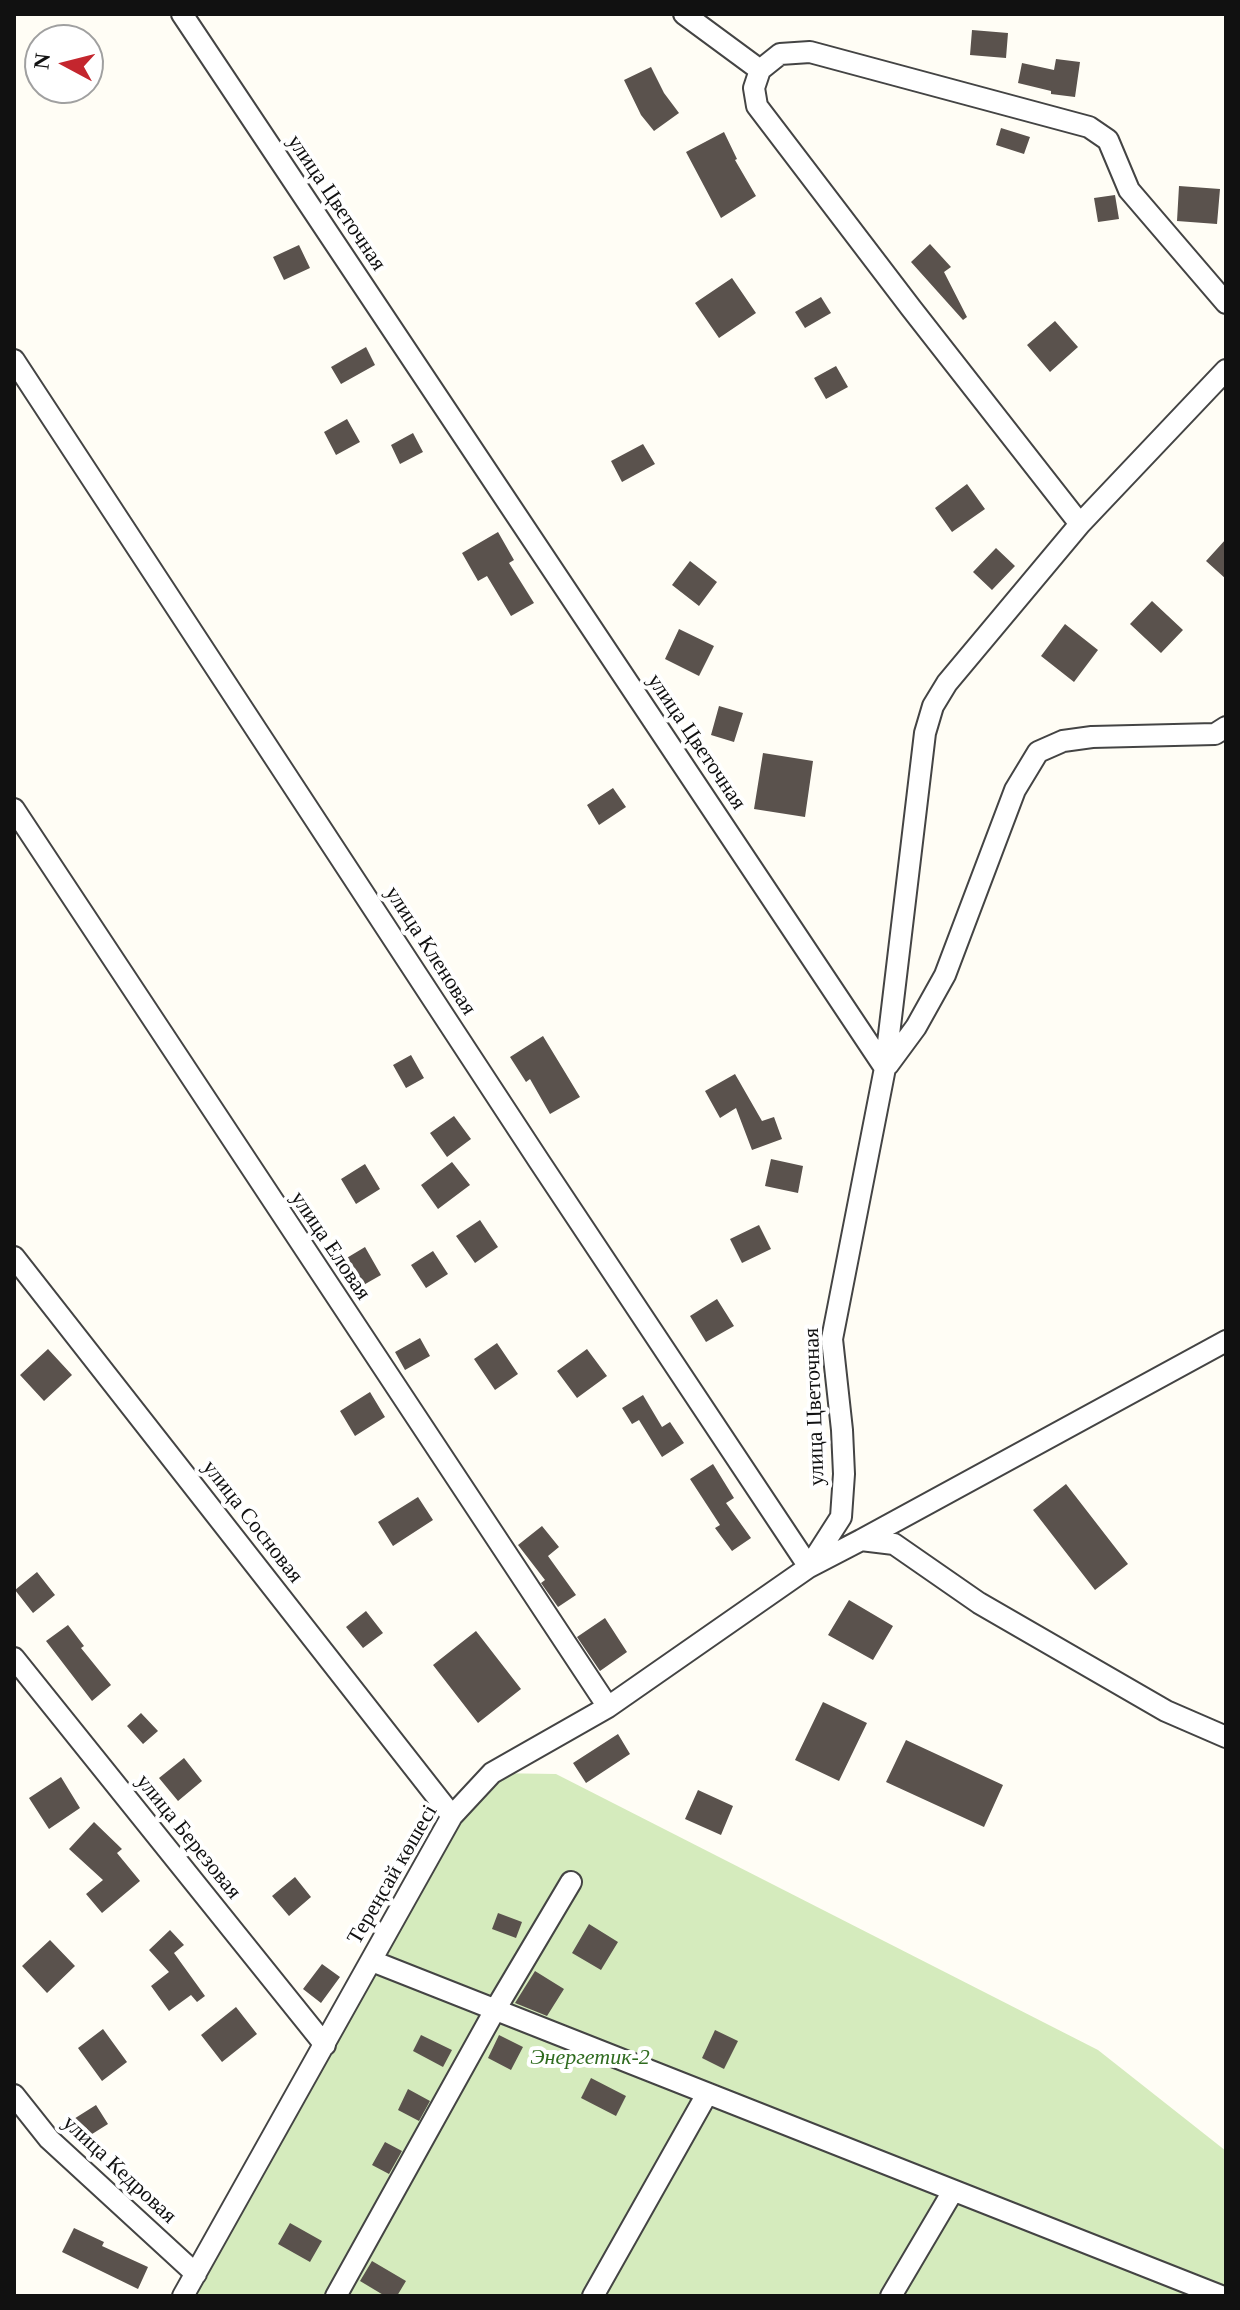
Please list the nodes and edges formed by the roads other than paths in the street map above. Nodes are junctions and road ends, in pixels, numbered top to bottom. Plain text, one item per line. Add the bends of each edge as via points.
1 (182, 14) edge
2 (684, 14) edge
3 (760, 70) junction
4 (1226, 303) edge
5 (14, 360) edge
6 (1226, 370) edge
7 (1080, 524) junction
8 (1226, 727) edge
9 (14, 809) edge
10 (885, 1068) junction
11 (14, 1257) edge
12 (1226, 1341) edge
13 (861, 1540) junction
14 (809, 1567) junction
15 (14, 1658) edge
16 (608, 1707) junction
17 (1226, 1737) edge
18 (452, 1816) junction
19 (571, 1882) dead end
20 (372, 1961) junction
21 (495, 2010) junction
22 (325, 2045) junction
23 (707, 2094) junction
24 (14, 2095) edge
25 (953, 2191) junction
26 (196, 2274) junction
27 (1194, 2291) edge
28 (183, 2296) edge
29 (336, 2296) edge
30 (593, 2296) edge
31 (891, 2296) edge
32 (1221, 2296) edge

1 - 10 street, улица Цветочная
2 - 3 street
3 - 4 street via 780,54 810,52 1089,127 1108,140 1129,190
3 - 7 street via 754,88 757,106
5 - 14 street, улица Кленовая
6 - 7 street
7 - 10 street via 933,706 925,733
8 - 10 street via 1215,734 1092,737 1038,752 1015,790 945,975
9 - 16 street, улица Еловая
10 - 14 street, улица Цветочная via 832,1339 843,1445 841,1517
11 - 18 street, улица Сосновая
12 - 13 street, Тереңсай көшесі
13 - 14 street, Тереңсай көшесі
13 - 17 street via 894,1544 979,1603 1166,1711
14 - 16 street, Тереңсай көшесі
15 - 22 street, улица Березовая
16 - 18 street, Тереңсай көшесі via 492,1773
18 - 20 street, Тереңсай көшесі
19 - 21 street
20 - 21 street
20 - 22 street, Тереңсай көшесі
21 - 23 street
21 - 29 street
22 - 26 street, Тереңсай көшесі
23 - 25 street
23 - 30 street
24 - 26 street, улица Кедровая via 49,2139
25 - 27 street
25 - 31 street
26 - 28 street, Тереңсай көшесі
27 - 32 street

